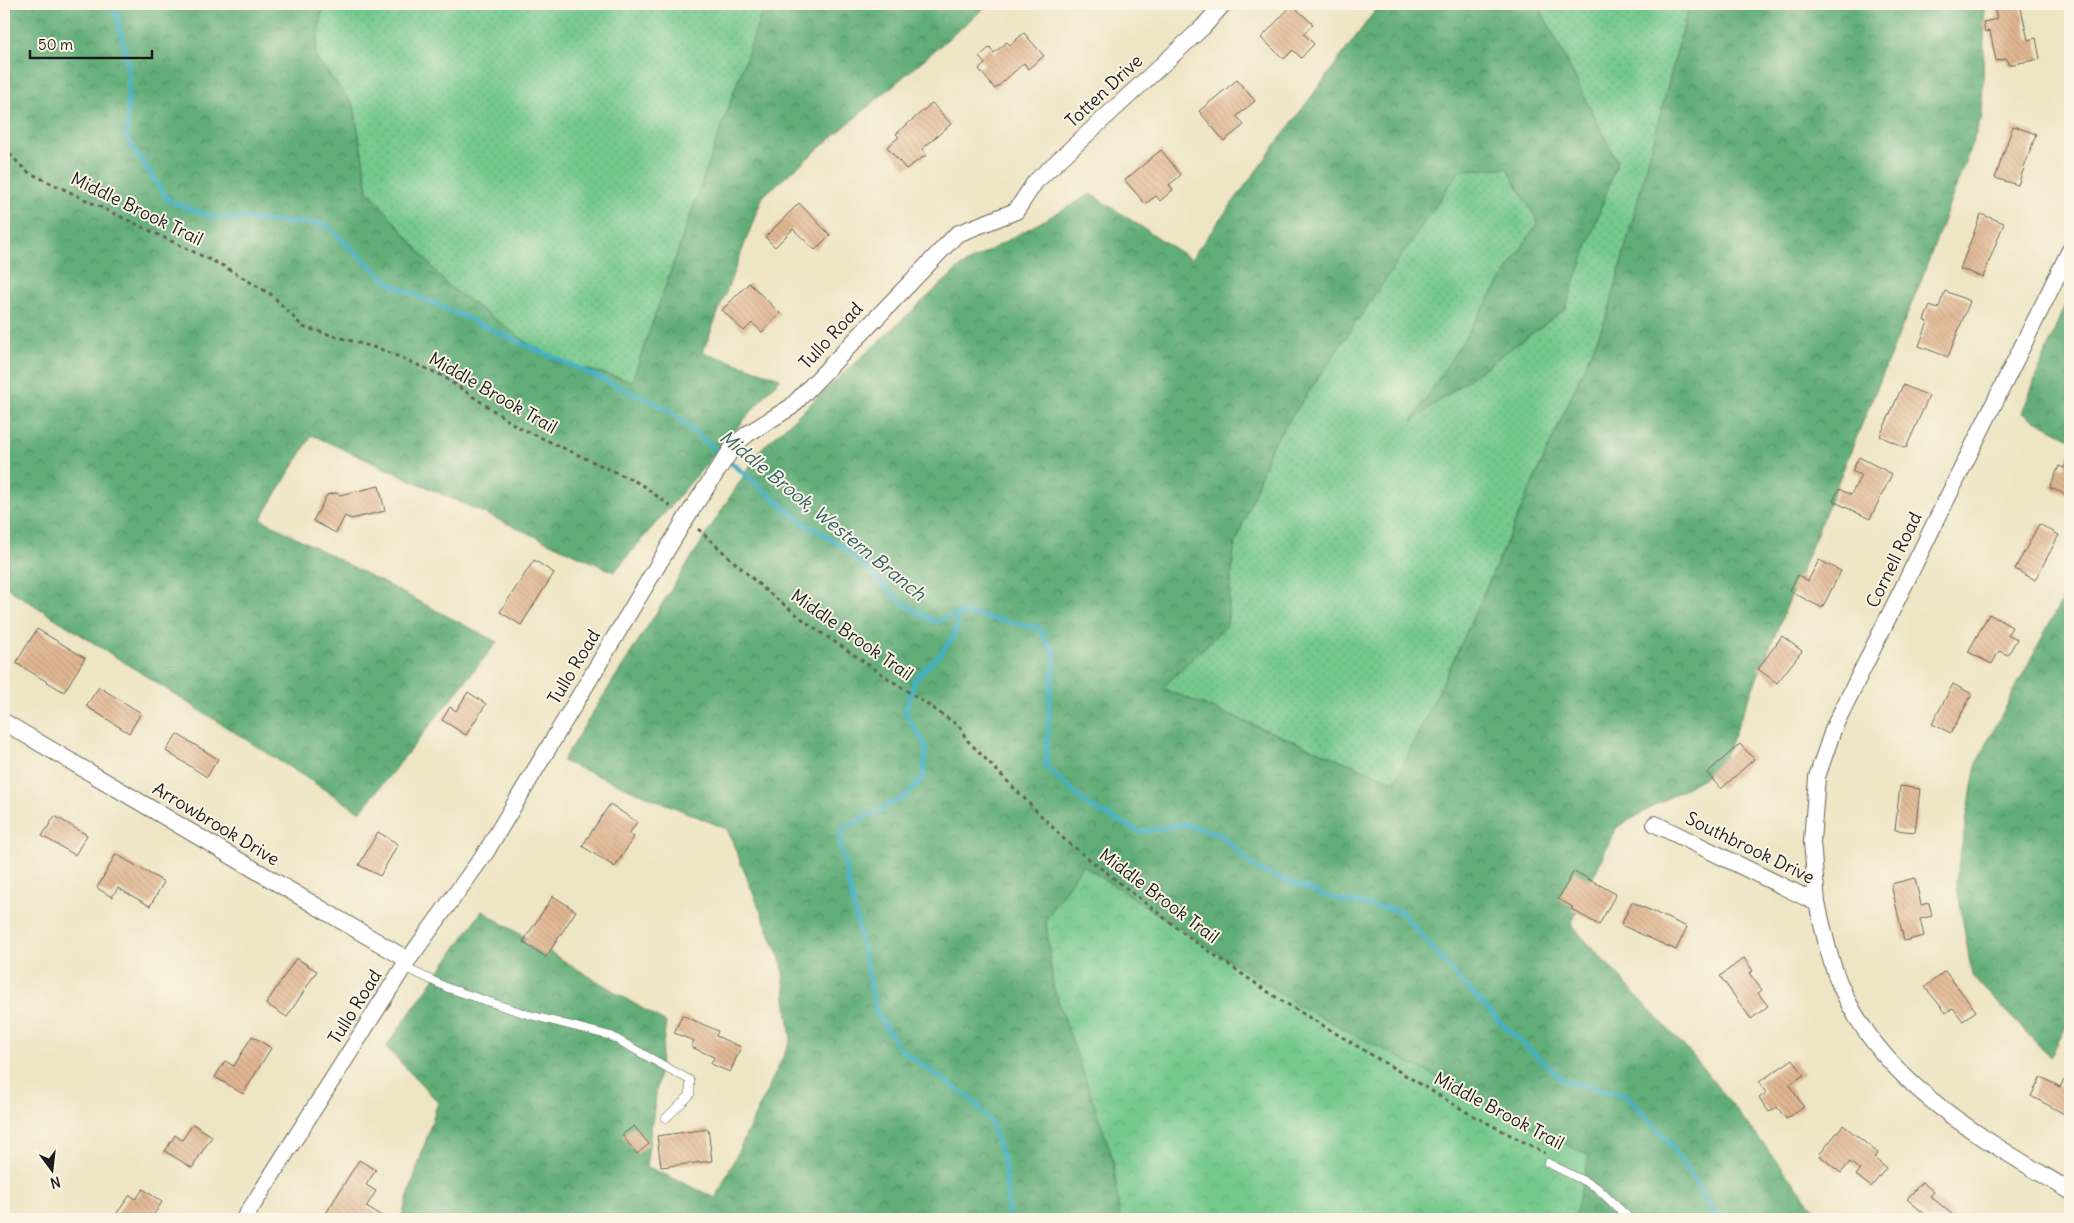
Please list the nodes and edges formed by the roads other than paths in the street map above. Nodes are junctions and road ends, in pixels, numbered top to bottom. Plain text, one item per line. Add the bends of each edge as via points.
1 (1224, 4) edge
2 (1016, 211) joint
3 (2070, 250) edge
4 (4, 722) edge
5 (1656, 824) dead end
6 (1817, 903) junction
7 (406, 964) junction
8 (666, 1118) dead end
9 (1548, 1163) dead end
10 (2070, 1191) edge
11 (244, 1219) edge
12 (1630, 1219) edge

1 - 2 street, Totten Drive via 1035,182
2 - 7 street, Tullo Road via 957,234 791,407 735,444 686,518 486,852
3 - 6 street, Cornell Road via 1834,728 1816,786 1812,841
4 - 7 street, Arrowbrook Drive
5 - 6 street, Southbrook Drive
6 - 10 street, Southbrook Drive via 1842,989 1875,1045 1913,1086 1970,1130
7 - 8 lane via 448,988 526,1014 612,1036 690,1080 690,1095
7 - 11 street, Tullo Road
9 - 12 lane via 1596,1188

